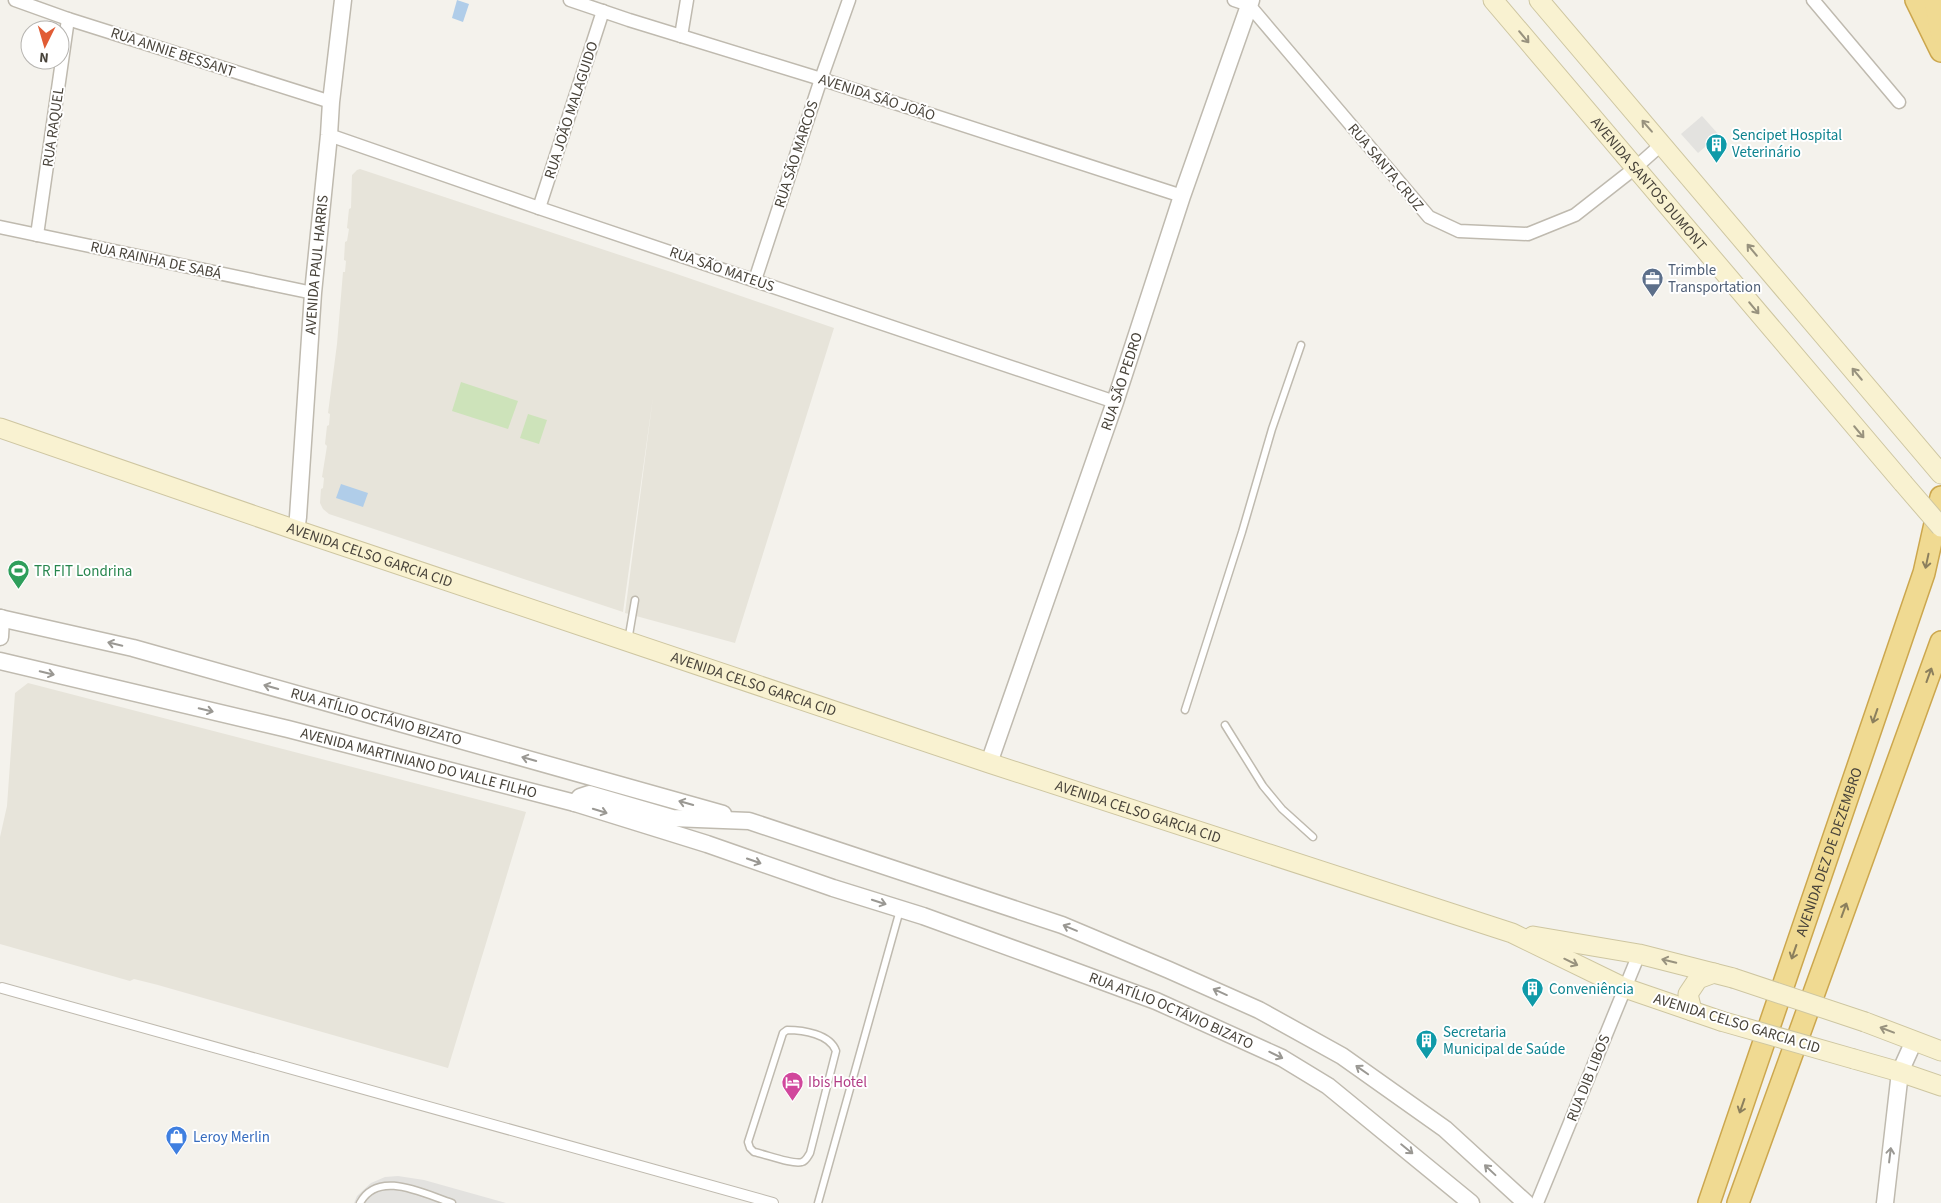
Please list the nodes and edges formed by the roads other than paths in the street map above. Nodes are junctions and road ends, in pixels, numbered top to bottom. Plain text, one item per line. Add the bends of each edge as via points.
1 (15, 0) edge
2 (343, 0) edge
3 (570, 0) edge
4 (687, 0) edge
5 (849, 0) edge
6 (1493, 0) edge
7 (1539, 0) edge
8 (1813, 0) edge
9 (1916, 0) edge
10 (1935, 0) edge
11 (1245, 2) edge
12 (603, 11) junction
13 (68, 19) junction
14 (1941, 32) edge
15 (681, 36) junction
16 (1941, 51) edge
17 (821, 79) junction
18 (331, 102) junction
19 (1899, 102) dead end
20 (330, 135) junction
21 (1662, 144) junction
22 (1635, 168) junction
23 (1182, 196) junction
24 (539, 208) junction
25 (0, 227) edge
26 (37, 235) junction
27 (755, 280) junction
28 (313, 293) junction
29 (1301, 345) dead end
30 (1115, 402) junction
31 (0, 428) edge
32 (1941, 474) edge
33 (1941, 497) edge
34 (1941, 527) edge
35 (296, 530) junction
36 (635, 600) dead end
37 (1, 618) edge
38 (0, 637) edge
39 (628, 641) junction
40 (1941, 642) edge
41 (0, 661) edge
42 (1185, 710) dead end
43 (1225, 725) dead end
44 (989, 763) junction
45 (576, 803) junction
46 (749, 821) junction
47 (1313, 837) dead end
48 (832, 888) joint
49 (900, 909) junction
50 (1512, 933) junction
51 (1639, 954) junction
52 (1714, 973) junction
53 (2, 988) dead end
54 (1625, 988) junction
55 (1692, 1011) junction
56 (797, 1030) joint
57 (1914, 1041) junction
58 (1941, 1051) edge
59 (1900, 1072) junction
60 (1941, 1086) edge
61 (360, 1203) edge
62 (452, 1203) edge
63 (773, 1203) edge
64 (818, 1203) edge
65 (1471, 1203) edge
66 (1526, 1203) edge
67 (1537, 1203) edge
68 (1709, 1203) edge
69 (1738, 1203) edge
70 (1885, 1203) edge

1 - 13 street, RUA ANNIE BESSANT
2 - 18 street, AVENIDA PAUL HARRIS
3 - 12 street, AVENIDA SÃO JOÃO
4 - 15 street
5 - 17 street, RUA SÃO MARCOS
6 -> 22 main road, AVENIDA SANTOS DUMONT
21 -> 7 main road
8 - 19 street
9 - 16 highway
10 - 14 highway
11 - 22 street, RUA SANTA CRUZ via 1429,217 1459,231 1528,234 1575,215
11 - 23 street, RUA SÃO PEDRO
12 - 15 street, AVENIDA SÃO JOÃO
12 - 24 street, RUA JOÃO MALAGUIDO
13 - 18 street, RUA ANNIE BESSANT
13 - 26 street, RUA RAQUEL
15 - 17 street, AVENIDA SÃO JOÃO
17 - 23 street, AVENIDA SÃO JOÃO
17 - 27 street, RUA SÃO MARCOS
18 - 20 street, AVENIDA PAUL HARRIS
20 - 24 street, RUA SÃO MATEUS
20 - 28 street, AVENIDA PAUL HARRIS
21 - 22 street, RUA SANTA CRUZ
32 -> 21 main road
22 -> 34 main road, AVENIDA SANTOS DUMONT, bridge
23 - 30 street, RUA SÃO PEDRO
24 - 27 street, RUA SÃO MATEUS
25 - 26 street, RUA RAINHA DE SABÁ
26 - 28 street, RUA RAINHA DE SABÁ
27 - 30 street, RUA SÃO MATEUS
28 - 35 street, AVENIDA PAUL HARRIS
29 - 42 lane
30 - 44 street, RUA SÃO PEDRO
31 - 35 main road, AVENIDA CELSO GARCIA CID
33 -> 68 highway, AVENIDA DEZ DE DEZEMBRO via 1924,573
35 - 39 main road, AVENIDA CELSO GARCIA CID
36 - 39 lane
37 - 38 street
46 -> 37 street, RUA ATÍLIO OCTÁVIO BIZATO via 133,648
39 - 44 main road, AVENIDA CELSO GARCIA CID
69 -> 40 highway
41 -> 45 street, AVENIDA MARTINIANO DO VALLE FILHO via 288,729
43 - 47 lane via 1282,809
44 - 50 main road, AVENIDA CELSO GARCIA CID
45 - 46 street via 580,797 589,794 672,818
45 -> 48 street, AVENIDA MARTINIANO DO VALLE FILHO
66 -> 46 street via 1445,1129 1342,1056 1259,1010 1062,925
48 -> 49 street, RUA ATÍLIO OCTÁVIO BIZATO
49 - 64 lane
49 -> 65 street, RUA ATÍLIO OCTÁVIO BIZATO via 1156,1001 1282,1058 1328,1086
50 - 51 main road, AVENIDA CELSO GARCIA CID
50 -> 54 main road, AVENIDA CELSO GARCIA CID
52 -> 51 main road, AVENIDA CELSO GARCIA CID
51 - 54 street, RUA DIB LIBOS
52 - 55 main road via 1698,979 1688,994
57 -> 52 main road, AVENIDA CELSO GARCIA CID, bridge
53 - 63 street
54 - 55 main road, AVENIDA CELSO GARCIA CID
54 - 67 street, RUA DIB LIBOS
55 - 59 main road, AVENIDA CELSO GARCIA CID, bridge
56 - 56 lane via 784,1033 748,1142 754,1152 802,1162 810,1153 836,1051 826,1038
57 - 58 main road, AVENIDA CELSO GARCIA CID
57 - 59 street
59 - 60 main road, AVENIDA CELSO GARCIA CID
70 -> 59 street
61 - 62 lane via 365,1194 376,1187 393,1185

